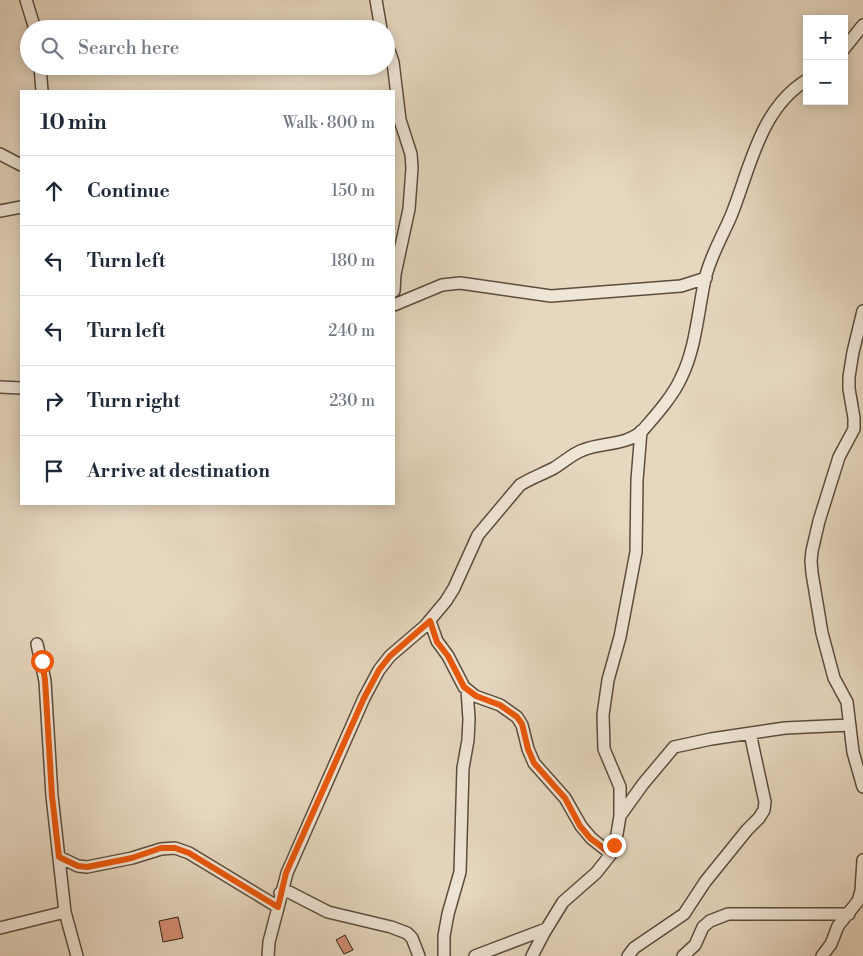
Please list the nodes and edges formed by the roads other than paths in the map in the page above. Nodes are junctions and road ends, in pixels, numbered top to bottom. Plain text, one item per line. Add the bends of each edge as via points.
1 (26, 0) edge
2 (376, 1) edge
3 (32, 20) edge
4 (380, 20) edge
5 (863, 25) edge
6 (848, 44) edge
7 (41, 75) edge
8 (395, 75) edge
9 (803, 83) edge
10 (42, 90) edge
11 (0, 154) edge
12 (20, 164) edge
13 (20, 207) edge
14 (0, 212) edge
15 (395, 274) edge
16 (706, 278) junction
17 (395, 306) edge
18 (863, 311) edge
19 (857, 360) edge
20 (0, 387) edge
21 (20, 388) edge
22 (642, 431) junction
23 (430, 621) junction
24 (37, 644) dead end
25 (467, 690) junction
26 (850, 725) junction
27 (750, 733) junction
28 (857, 738) edge
29 (863, 787) edge
30 (620, 816) junction
31 (611, 854) junction
32 (59, 857) junction
33 (863, 860) edge
34 (280, 893) junction
35 (278, 907) junction
36 (65, 912) junction
37 (849, 914) junction
38 (0, 928) edge
39 (546, 929) junction
40 (77, 956) edge
41 (268, 956) edge
42 (419, 956) edge
43 (444, 956) edge
44 (476, 956) edge
45 (532, 956) edge
46 (629, 956) edge
47 (683, 956) edge
48 (822, 956) edge

1 - 3 street
2 - 4 street
5 - 6 street
7 - 10 street
8 - 15 street via 400,120 412,168 409,209
9 - 16 street via 787,94 766,127
11 - 12 street
13 - 14 street
16 - 17 street via 673,287 551,296 450,283
16 - 22 street via 683,374
18 - 19 street
19 - 26 street via 849,389 854,429 839,457 811,561 822,633 834,678 847,702
20 - 21 street
22 - 23 street via 625,440 582,450 520,485 478,535 454,588
22 - 30 street via 637,480 636,552 603,715 604,749 620,787
23 - 25 street via 437,642
23 - 34 street via 390,656 375,677 286,873
24 - 32 street via 45,680
25 - 31 street via 517,717 534,763 565,798 590,838
25 - 43 street via 469,719 463,768 460,872 448,914
26 - 27 street
26 - 28 street
27 - 30 street via 711,738 674,748
27 - 46 street via 766,802 764,810 705,882 684,914 634,948
28 - 29 street
30 - 31 street
31 - 39 street via 596,873 563,902
32 - 35 street via 87,867 161,848 175,848 189,853
32 - 36 street
33 - 37 street via 861,891
34 - 35 street
34 - 42 street via 290,892 328,912 407,933
35 - 41 street
36 - 38 street
36 - 40 street
37 - 47 street via 728,914 703,926 695,945
37 - 48 street via 838,926 830,947
39 - 44 street
39 - 45 street

